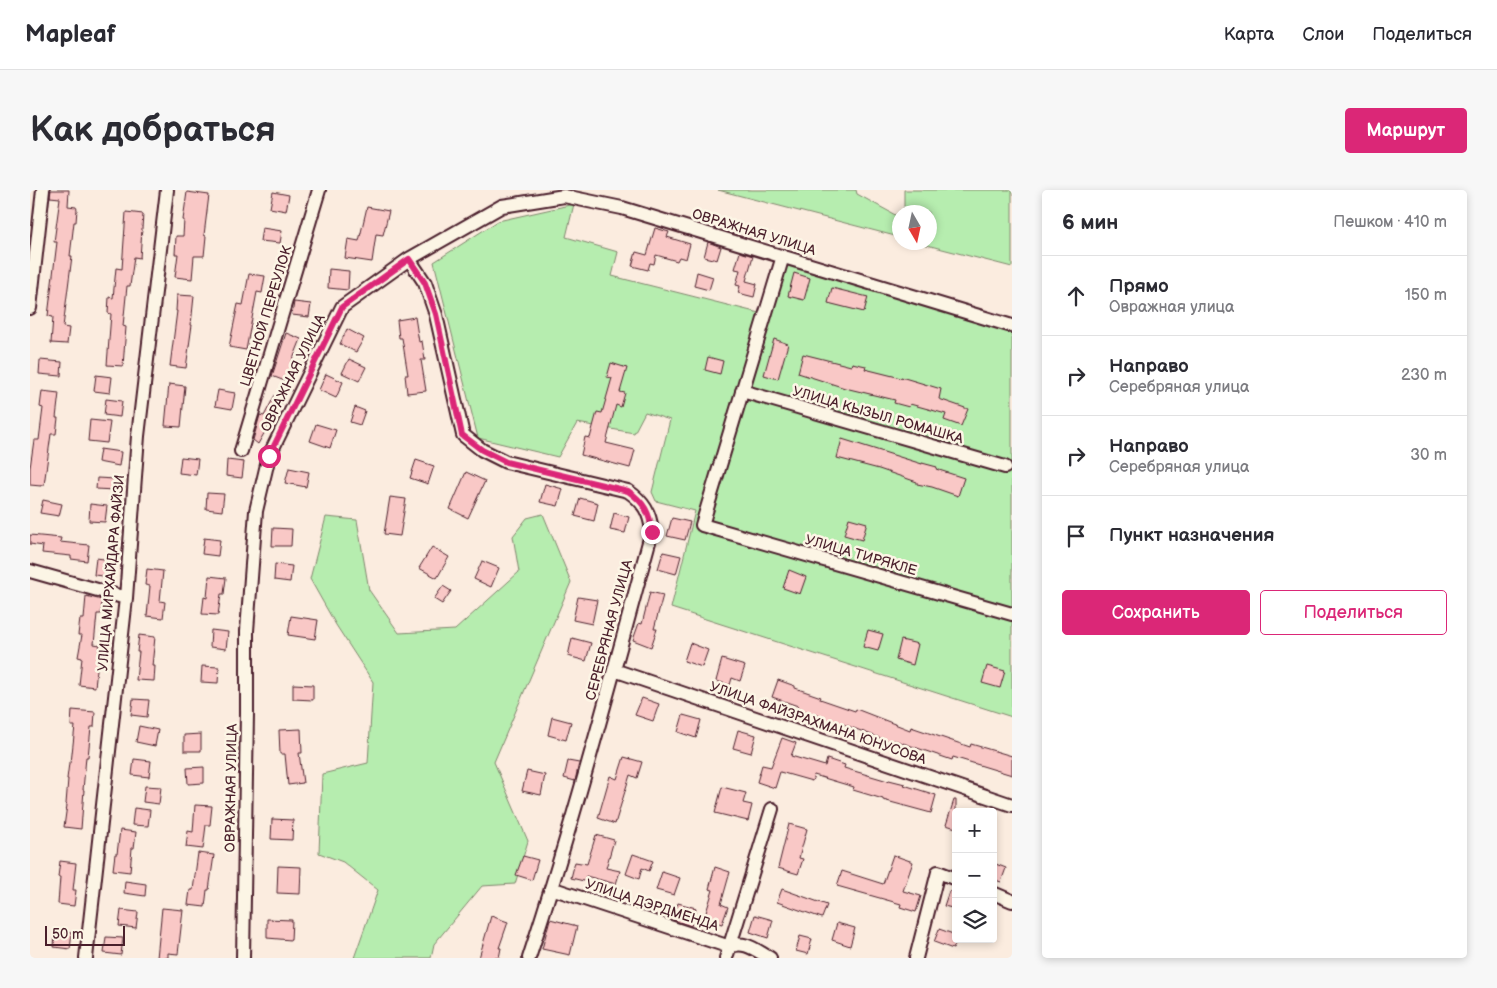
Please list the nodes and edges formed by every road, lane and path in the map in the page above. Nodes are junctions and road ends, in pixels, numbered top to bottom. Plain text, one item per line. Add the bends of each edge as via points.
1 (43, 190) edge
2 (167, 190) edge
3 (319, 190) edge
4 (783, 256) junction
5 (409, 259) junction
6 (30, 308) edge
7 (1012, 326) edge
8 (742, 392) junction
9 (241, 450) dead end
10 (1005, 466) dead end
11 (30, 571) edge
12 (126, 598) junction
13 (1012, 614) edge
14 (614, 670) junction
15 (1012, 805) edge
16 (772, 809) dead end
17 (952, 877) edge
18 (552, 888) junction
19 (997, 895) edge
20 (1012, 901) edge
21 (728, 952) edge
22 (86, 958) edge
23 (243, 958) edge
24 (529, 958) edge
25 (770, 958) edge
26 (916, 958) edge

1 - 6 street
2 - 12 street, УЛИЦА МИРХАЙДАРА ФАЙЗИ via 138,436
3 - 9 street, ЦВЕТНОЙ ПЕРЕУЛОК
4 - 5 street, ОВРАЖНАЯ УЛИЦА via 622,208 564,196 502,206
4 - 7 street, ОВРАЖНАЯ УЛИЦА
4 - 8 street
5 - 14 street, СЕРЕБРЯНАЯ УЛИЦА via 425,283 436,314 462,435 506,462 628,491 638,498 650,518 652,532
5 - 23 street, ОВРАЖНАЯ УЛИЦА via 342,307 269,456 256,511 247,631
8 - 10 street, УЛИЦА КЫЗЫЛ РОМАШКА
8 - 13 street, УЛИЦА ТИРЯКЛЕ via 702,525
11 - 12 street
12 - 22 street, УЛИЦА МИРХАЙДАРА ФАЙЗИ
14 - 15 street, УЛИЦА ФАЙЗРАХМАНА ЮНУСОВА
14 - 18 street, СЕРЕБРЯНАЯ УЛИЦА
16 - 21 street
17 - 26 street via 938,872
18 - 21 street, УЛИЦА ДЭРДМЕНДА
18 - 24 street, СЕРЕБРЯНАЯ УЛИЦА
19 - 20 street
21 - 25 street, УЛИЦА ДЭРДМЕНДА via 734,944 742,943

